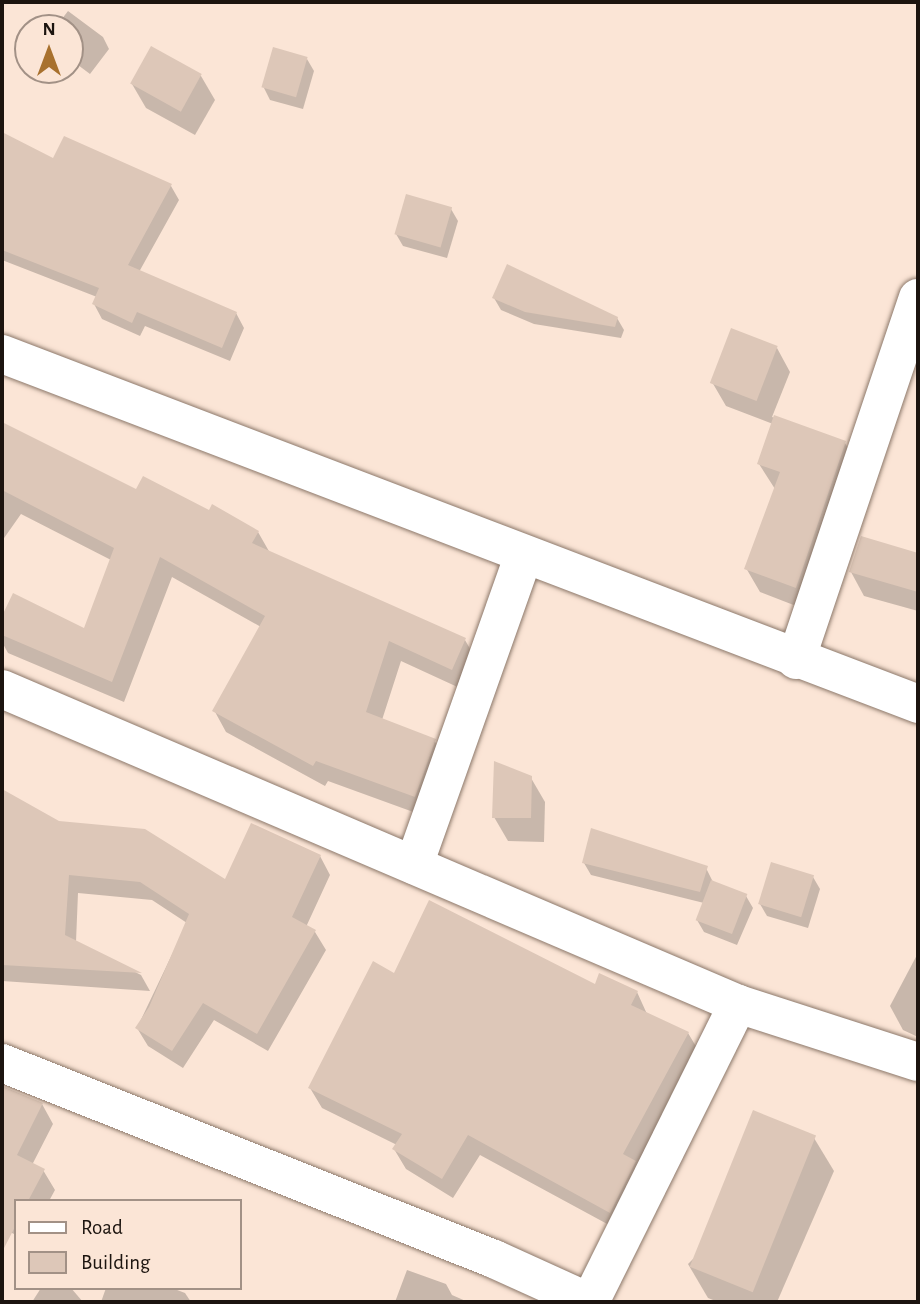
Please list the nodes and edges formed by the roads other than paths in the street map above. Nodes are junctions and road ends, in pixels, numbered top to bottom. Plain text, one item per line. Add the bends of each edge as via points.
1 (918, 298) edge
2 (911, 340) edge
3 (2, 354) edge
4 (524, 555) junction
5 (796, 660) junction
6 (2, 689) edge
7 (918, 704) edge
8 (414, 865) junction
9 (738, 1004) junction
10 (918, 1062) edge
11 (2, 1063) edge
12 (590, 1302) edge

1 - 2 street
2 - 5 street
3 - 4 street
4 - 5 street
4 - 8 street
5 - 7 street
6 - 8 street
8 - 9 street
9 - 10 street
9 - 12 street
11 - 12 street via 494,1259

